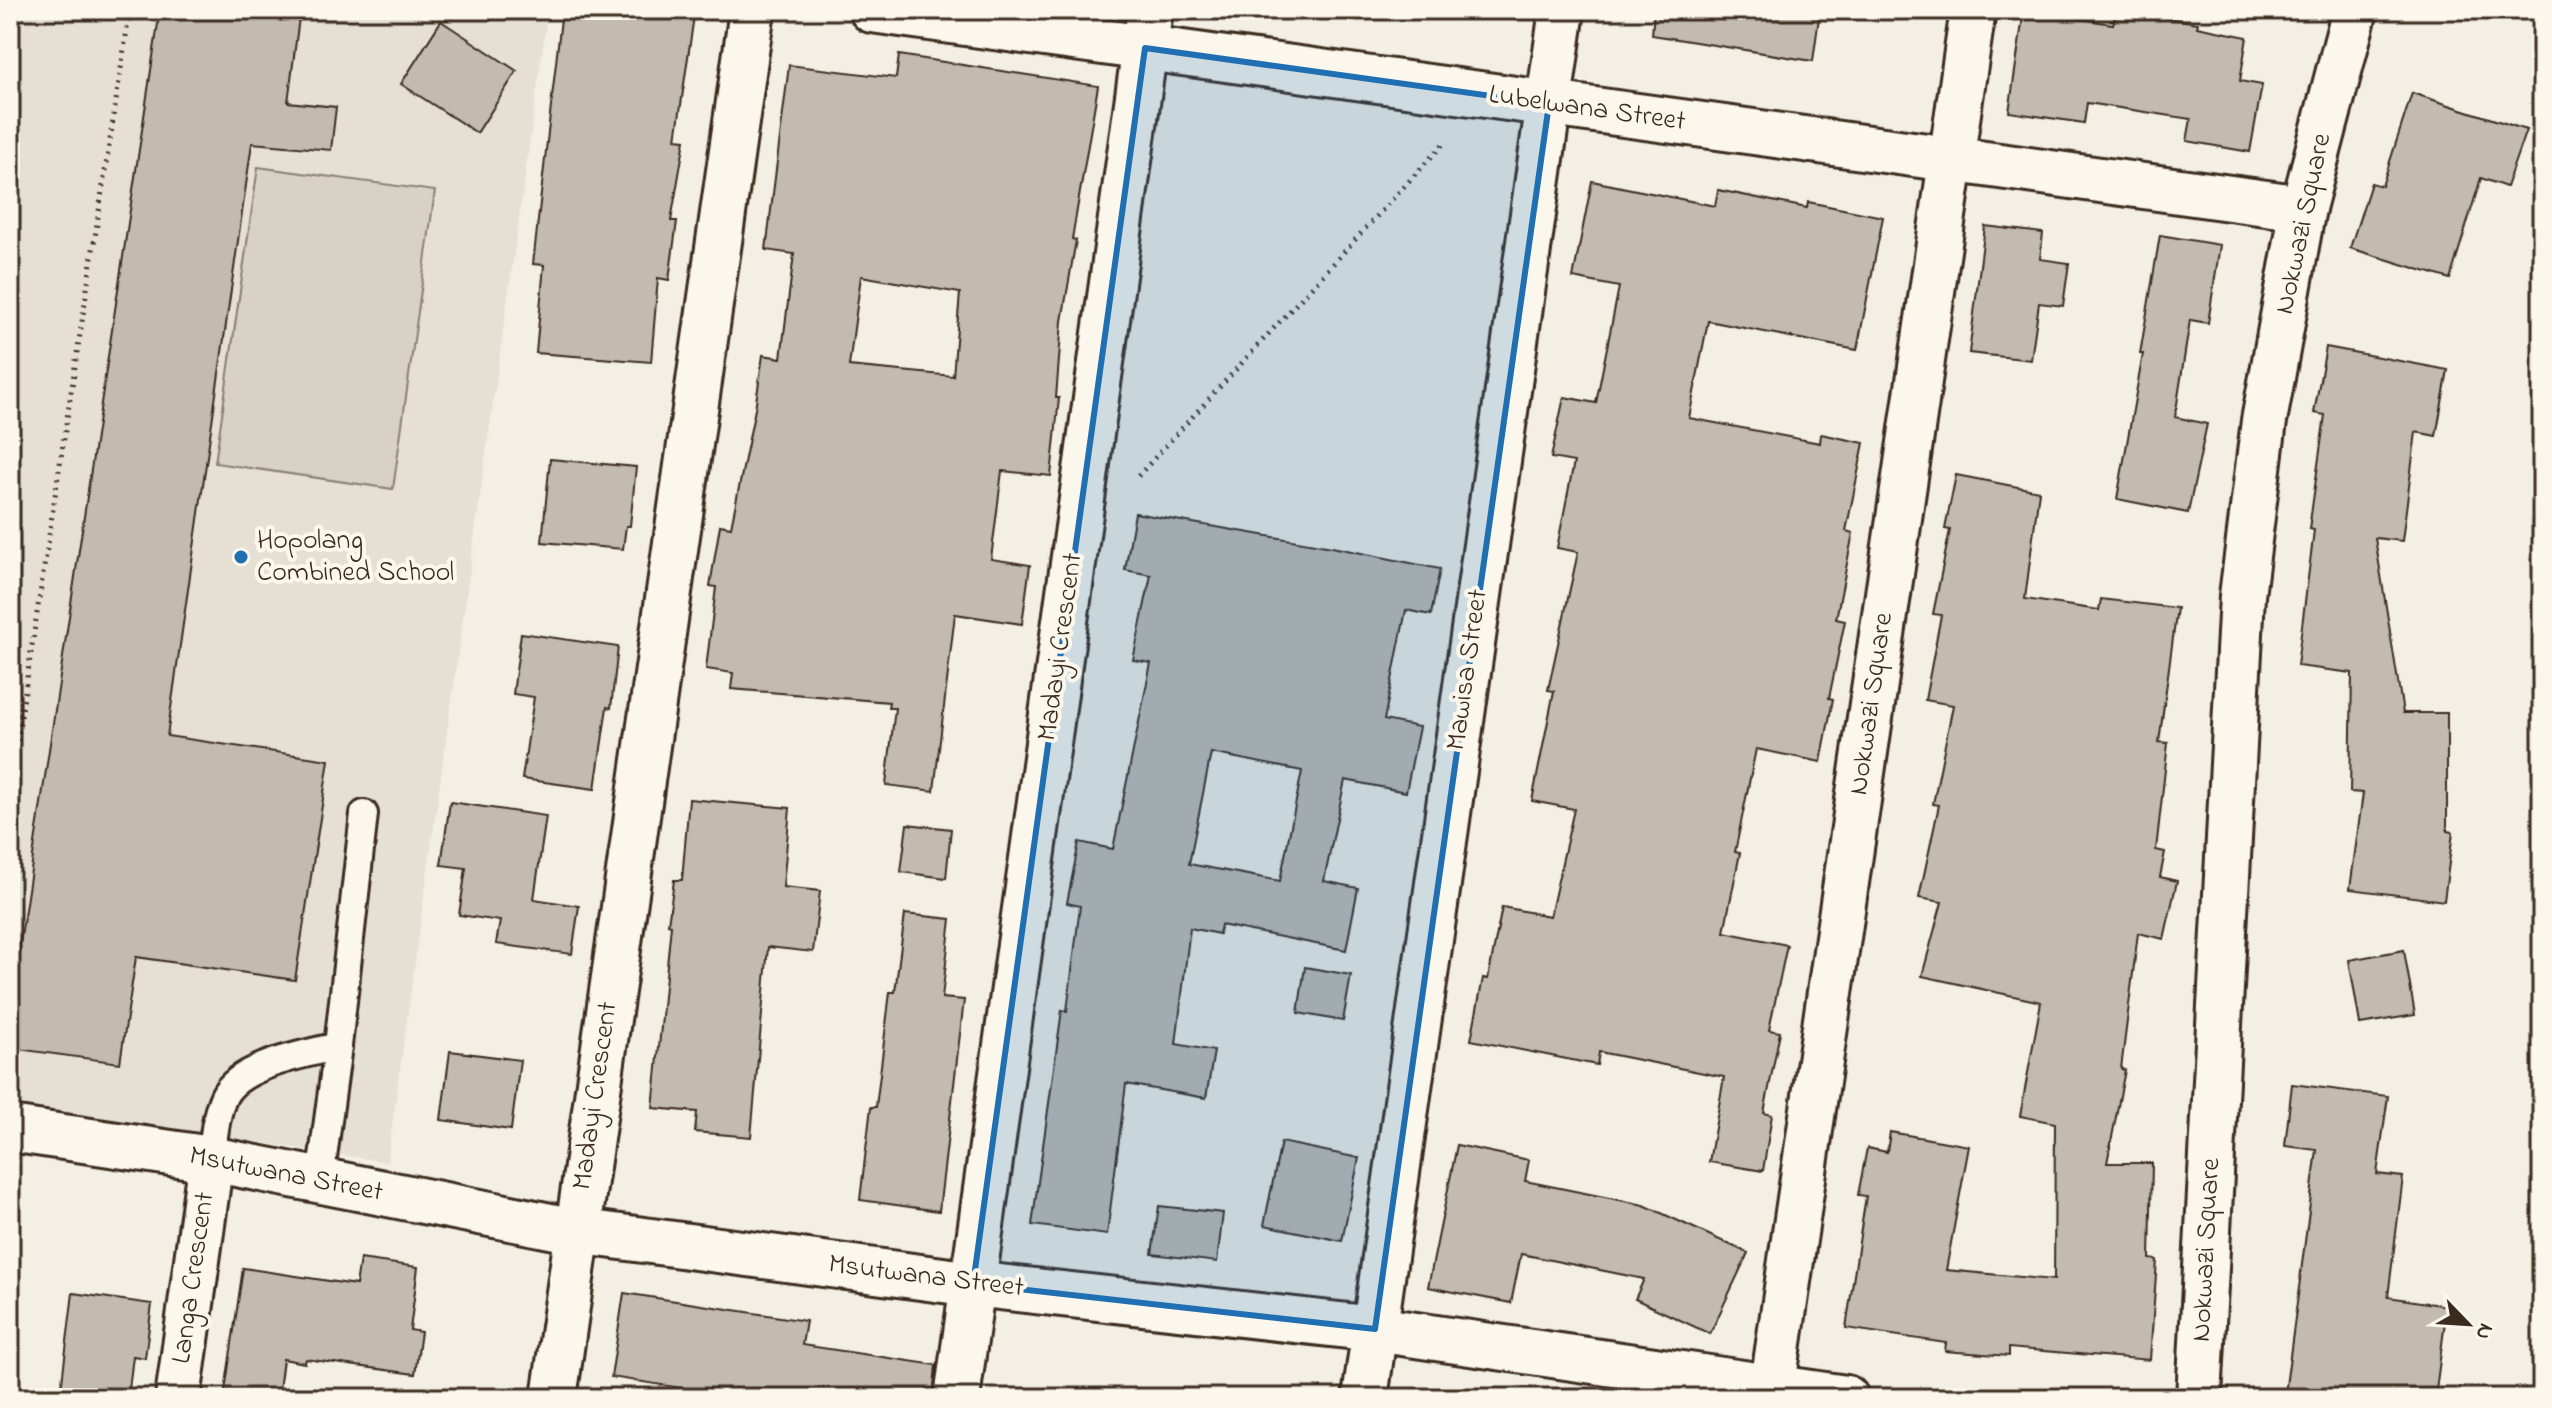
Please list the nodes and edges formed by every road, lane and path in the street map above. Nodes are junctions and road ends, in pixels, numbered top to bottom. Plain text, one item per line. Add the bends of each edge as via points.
1 (130, 10) edge
2 (752, 10) edge
3 (872, 10) edge
4 (1562, 10) edge
5 (1973, 10) edge
6 (2355, 10) edge
7 (1148, 29) edge
8 (1549, 104) junction
9 (1448, 138) dead end
10 (1951, 159) junction
11 (2303, 208) junction
12 (1136, 479) dead end
13 (10, 788) edge
14 (364, 814) dead end
15 (338, 1046) junction
16 (10, 1129) edge
17 (211, 1159) junction
18 (320, 1180) junction
19 (576, 1231) junction
20 (973, 1284) junction
21 (1375, 1329) junction
22 (1772, 1393) edge
23 (178, 1398) edge
24 (554, 1398) edge
25 (957, 1398) edge
26 (1365, 1398) edge
27 (1846, 1398) edge
28 (2199, 1398) edge

1 - 13 path
2 - 19 street, Madayi Crescent
3 - 7 street, Lubelwana Street
4 - 8 street, Mawisa Street
5 - 10 street, Nokwazi Square
6 - 11 street, Nokwazi Square
7 - 8 street, Lubelwana Street
7 - 20 street, Madayi Crescent
8 - 10 street, Lubelwana Street
8 - 21 street, Mawisa Street
9 - 12 path
10 - 11 street, Lubelwana Street
10 - 22 street, Nokwazi Square
11 - 28 street, Nokwazi Square via 2264,421 2242,596
14 - 15 lane
15 - 17 lane via 239,1078 224,1095
15 - 18 lane
16 - 17 street, Msutwana Street
17 - 18 street, Msutwana Street
17 - 23 street, Langa Crescent
18 - 19 street, Msutwana Street
19 - 20 street, Msutwana Street
19 - 24 street
20 - 21 street, Msutwana Street
20 - 25 street, Madayi Crescent
21 - 22 street, Msutwana Street
21 - 26 street, Mawisa Street
22 - 27 street, Msutwana Street

